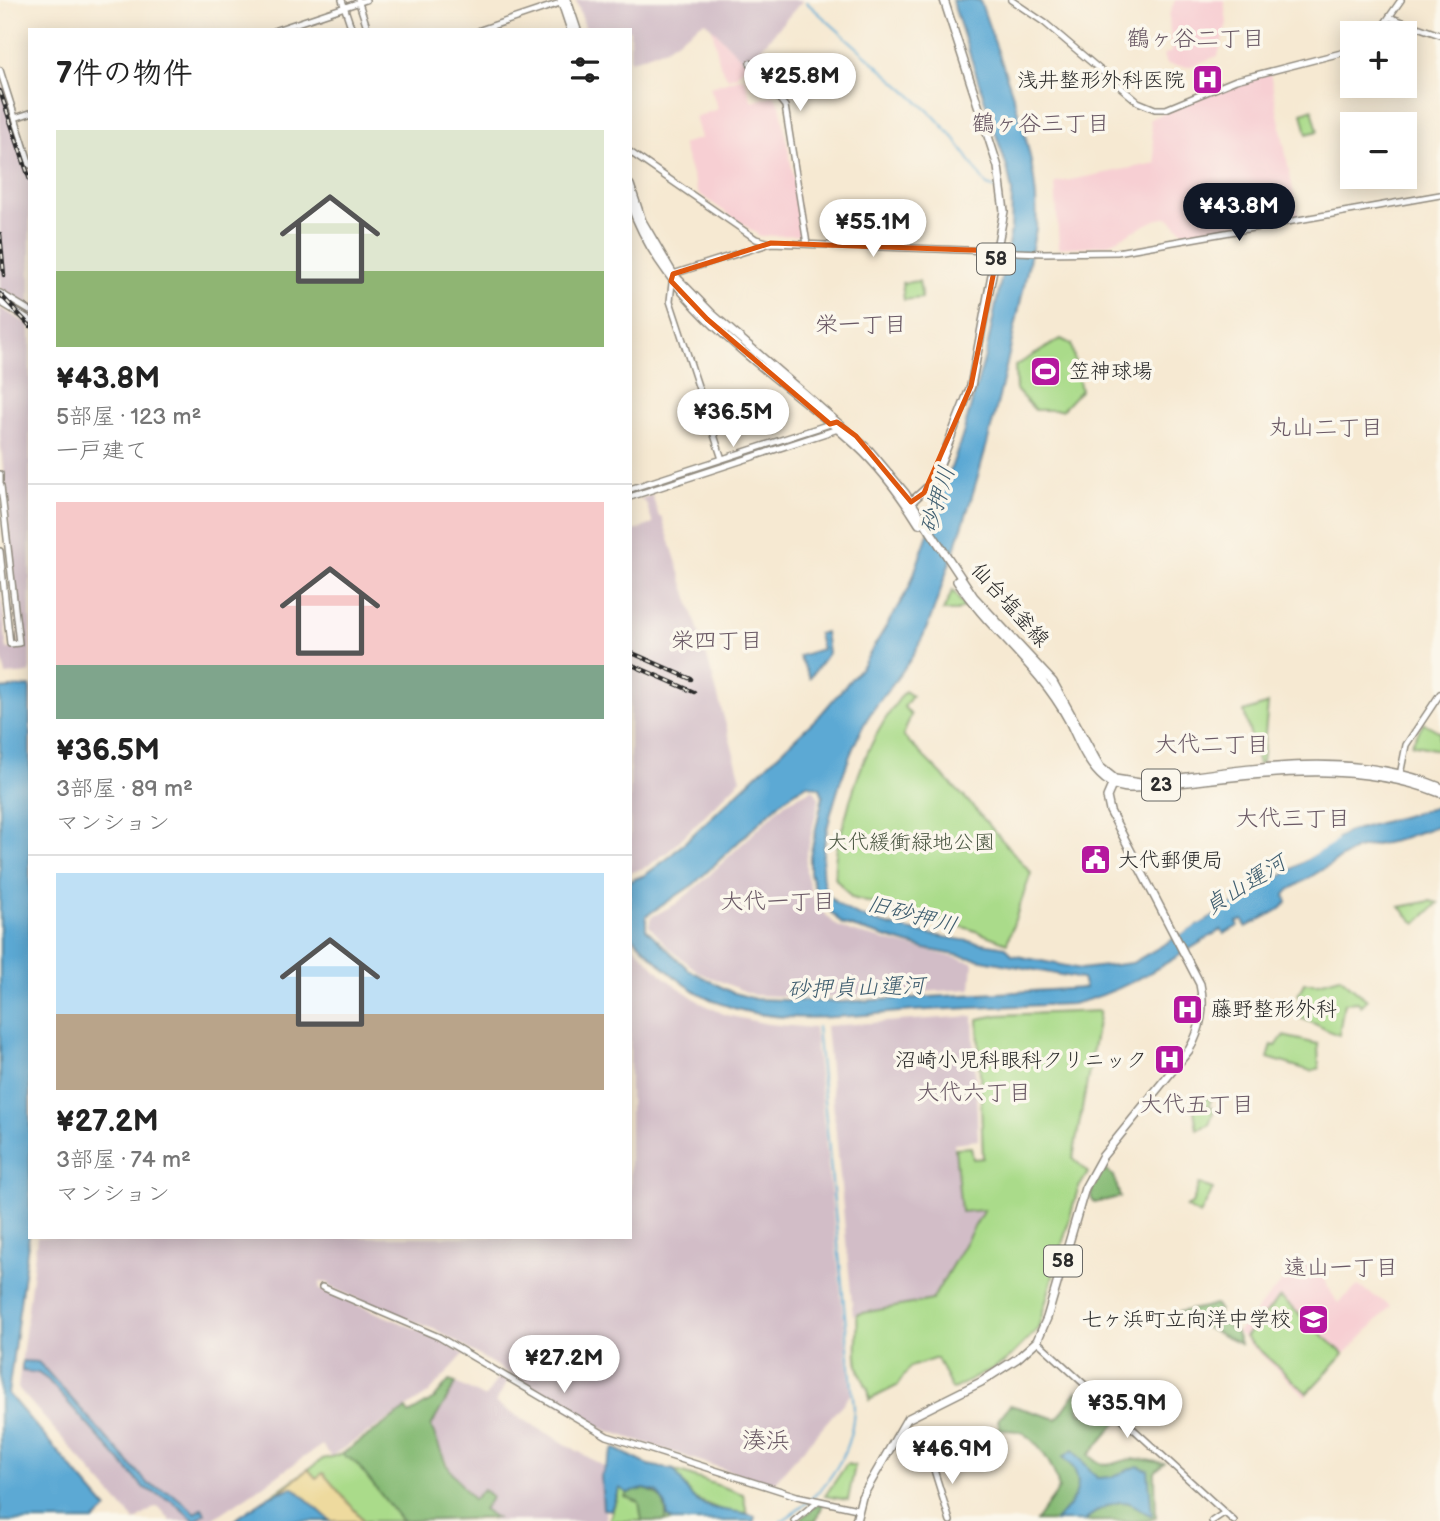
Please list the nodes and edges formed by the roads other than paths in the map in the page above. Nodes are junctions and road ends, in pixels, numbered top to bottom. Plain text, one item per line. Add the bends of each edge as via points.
1 (342, 0) edge
2 (366, 0) edge
3 (944, 0) edge
4 (1011, 0) edge
5 (1401, 0) edge
6 (358, 1) edge
7 (564, 1) edge
8 (344, 7) junction
9 (1389, 17) junction
10 (1386, 21) edge
11 (282, 28) edge
12 (351, 28) edge
13 (367, 28) edge
14 (486, 28) edge
15 (571, 28) edge
16 (576, 28) edge
17 (1440, 35) edge
18 (1340, 53) edge
19 (750, 63) dead end
20 (0, 70) edge
21 (28, 114) edge
22 (15, 118) junction
23 (632, 153) edge
24 (28, 158) edge
25 (632, 191) edge
26 (1440, 195) edge
27 (632, 207) edge
28 (756, 239) junction
29 (771, 243) junction
30 (807, 244) junction
31 (752, 247) junction
32 (1000, 251) junction
33 (672, 278) junction
34 (0, 293) edge
35 (0, 302) edge
36 (28, 310) edge
37 (28, 319) edge
38 (837, 425) junction
39 (722, 459) junction
40 (0, 474) edge
41 (1, 484) edge
42 (632, 488) edge
43 (632, 496) edge
44 (909, 504) junction
45 (0, 551) edge
46 (1440, 694) edge
47 (1400, 776) junction
48 (1114, 782) junction
49 (1440, 787) edge
50 (1440, 793) edge
51 (322, 1287) dead end
52 (1037, 1341) junction
53 (930, 1457) dead end
54 (815, 1501) junction
55 (857, 1509) junction
56 (1224, 1513) junction
57 (794, 1521) edge
58 (856, 1521) edge
59 (950, 1521) edge
60 (1212, 1521) edge
61 (1234, 1521) edge

1 - 8 street
2 - 6 street
3 - 32 main road, 58 via 1001,180
4 - 18 street via 1138,102 1155,109 1176,106 1236,80
5 - 9 street
6 - 8 street
6 - 13 street
7 - 14 street
7 - 15 main road
7 - 16 main road
8 - 11 street
8 - 12 street
9 - 10 street
9 - 17 street
19 - 30 street via 785,106
20 - 22 street
21 - 22 street
22 - 24 street
23 - 28 street
25 - 33 main road, 仙台塩釜線 / 23
26 - 32 street via 1117,252
27 - 33 main road, 仙台塩釜線 / 23 via 643,234
28 - 29 street
28 - 31 street
29 - 30 street
29 - 31 street
30 - 32 street
31 - 33 street
32 - 44 main road, 58 via 971,386 933,482
33 - 38 main road, 仙台塩釜線 / 23
33 - 39 street via 670,301
34 - 36 street
35 - 37 street
38 - 39 street
38 - 43 street
38 - 44 main road, 仙台塩釜線 / 23
39 - 42 street
40 - 41 street
41 - 45 street via 19,643 10,644
44 - 48 main road, 仙台塩釜線 / 23 via 952,570 1043,669 1100,767
46 - 47 street via 1406,745
47 - 48 main road, 23 via 1316,765
47 - 49 main road, 23
47 - 50 main road, 23
48 - 52 main road, 58 via 1107,797 1110,811 1186,954 1202,994 1196,1037 1102,1157 1085,1188
51 - 54 street via 449,1342 607,1436
52 - 55 main road, 58 via 981,1381 907,1419
52 - 56 street
53 - 59 street
54 - 55 street
54 - 57 street
55 - 58 main road, 58
56 - 60 street
56 - 61 street

